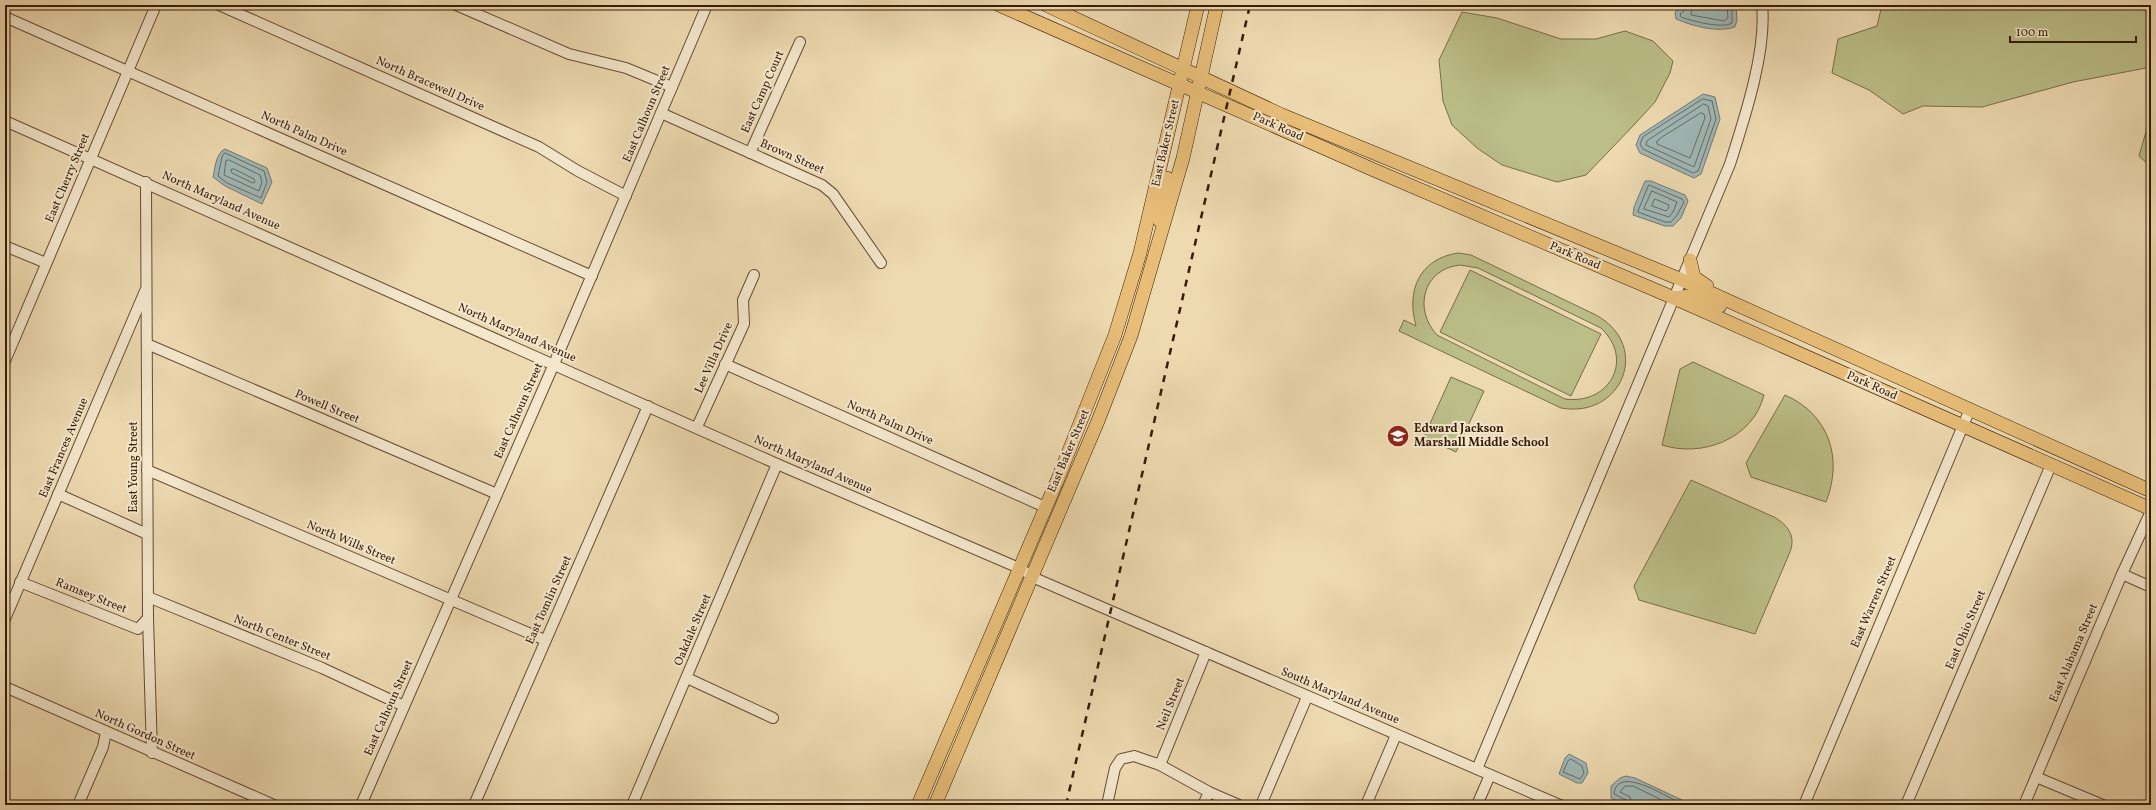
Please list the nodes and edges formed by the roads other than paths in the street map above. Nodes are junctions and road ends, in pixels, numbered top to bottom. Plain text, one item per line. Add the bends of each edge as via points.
1 (156, 5) edge
2 (219, 5) edge
3 (456, 5) edge
4 (707, 5) edge
5 (999, 5) edge
6 (1046, 5) edge
7 (1198, 5) edge
8 (1217, 5) edge
9 (1762, 5) edge
10 (5, 17) edge
11 (800, 42) dead end
12 (129, 70) junction
13 (1183, 70) junction
14 (1201, 78) junction
15 (672, 87) junction
16 (1188, 88) junction
17 (661, 113) junction
18 (5, 121) edge
19 (750, 153) junction
20 (91, 158) junction
21 (146, 182) junction
22 (626, 196) junction
23 (5, 246) edge
24 (1551, 246) junction
25 (1690, 260) junction
26 (46, 263) junction
27 (881, 263) dead end
28 (754, 275) dead end
29 (592, 276) junction
30 (1682, 280) junction
31 (146, 288) junction
32 (1674, 298) junction
33 (1796, 331) junction
34 (147, 344) junction
35 (6, 354) edge
36 (554, 364) junction
37 (725, 364) junction
38 (648, 406) junction
39 (1970, 409) junction
40 (1962, 425) junction
41 (697, 427) junction
42 (2085, 462) junction
43 (777, 464) junction
44 (2050, 465) junction
45 (147, 470) junction
46 (2151, 491) edge
47 (58, 494) junction
48 (497, 494) junction
49 (1045, 507) junction
50 (2151, 510) edge
51 (147, 534) junction
52 (1019, 568) junction
53 (2122, 574) junction
54 (1032, 577) junction
55 (20, 582) junction
56 (2151, 587) edge
57 (148, 597) junction
58 (451, 600) junction
59 (148, 618) junction
60 (5, 619) edge
61 (545, 640) junction
62 (1206, 652) junction
63 (687, 678) junction
64 (970, 682) junction
65 (5, 687) edge
66 (985, 689) junction
67 (1307, 697) junction
68 (404, 706) junction
69 (773, 718) dead end
70 (106, 732) junction
71 (1396, 735) junction
72 (152, 753) junction
73 (1160, 765) junction
74 (1477, 769) junction
75 (1490, 775) junction
76 (2036, 777) junction
77 (1209, 792) junction
78 (78, 805) edge
79 (274, 805) edge
80 (361, 805) edge
81 (474, 805) edge
82 (632, 805) edge
83 (918, 805) edge
84 (935, 805) edge
85 (1107, 805) edge
86 (1203, 805) edge
87 (1239, 805) edge
88 (1262, 805) edge
89 (1366, 805) edge
90 (1477, 805) edge
91 (1560, 805) edge
92 (1804, 805) edge
93 (1906, 805) edge
94 (2024, 805) edge
95 (2103, 805) edge

1 - 12 street, East Cherry Street
2 - 22 street, North Bracewell Drive via 539,147
3 - 15 street via 568,54 626,68
4 - 15 street, East Calhoun Street
5 - 16 main road, Park Road
6 - 13 main road, Park Road
7 - 13 main road
8 - 14 main road
9 - 25 street via 1759,54 1746,117 1730,164
10 - 12 street, North Palm Drive
11 - 19 street, East Camp Court
12 - 20 street, East Cherry Street
12 - 29 street, North Palm Drive
13 - 14 main road, Park Road
13 - 16 main road
14 - 16 main road
14 - 30 main road, Park Road via 1380,156
15 - 17 street, East Calhoun Street
16 - 24 main road, Park Road
16 - 49 main road, East Baker Street via 1151,208 1127,299 1103,369
16 - 54 main road, East Baker Street via 1172,199 1142,303 1118,374
17 - 19 street, Brown Street
17 - 22 street, East Calhoun Street
18 - 20 street, North Maryland Avenue
19 - 27 street, Brown Street via 822,185 833,194
20 - 21 street, North Maryland Avenue
20 - 26 street, East Cherry Street
21 - 31 street, East Young Street
21 - 36 street, North Maryland Avenue
22 - 29 street, East Calhoun Street
23 - 26 street
24 - 30 main road via 1564,245 1656,283
24 - 32 main road, Park Road
25 - 30 street
25 - 33 main road via 1694,277 1705,285 1771,315
26 - 35 street, East Cherry Street
28 - 37 street, Lee Villa Drive via 743,300 744,324
29 - 36 street, East Calhoun Street
30 - 32 street
30 - 33 main road, Park Road
31 - 34 street, East Young Street
31 - 47 street, East Frances Avenue
32 - 33 main road via 1689,296 1701,299 1763,323
32 - 40 main road, Park Road
32 - 74 street
33 - 39 main road, Park Road
34 - 45 street, East Young Street
34 - 48 street, Powell Street
36 - 38 street, North Maryland Avenue
36 - 48 street, East Calhoun Street
37 - 41 street, Lee Villa Drive
37 - 49 street, North Palm Drive
38 - 41 street, North Maryland Avenue
38 - 61 street, East Tomlin Street
39 - 40 street, East Warren Street
39 - 42 main road, Park Road
40 - 42 main road via 1973,422 1984,425 2063,458
40 - 44 main road, Park Road
40 - 92 street, East Warren Street
41 - 43 street, North Maryland Avenue
42 - 46 main road, Park Road
43 - 52 street, North Maryland Avenue
43 - 63 street, Oakdale Street
44 - 50 main road, Park Road
44 - 93 street, East Ohio Street
45 - 51 street, East Young Street
45 - 58 street, North Wills Street
47 - 51 street
47 - 55 street, East Frances Avenue
48 - 58 street, East Calhoun Street
49 - 52 main road, East Baker Street
50 - 53 street, East Alabama Street
51 - 57 street, East Young Street
52 - 54 street, North Maryland Avenue
52 - 64 main road, East Baker Street
53 - 56 street
53 - 76 street, East Alabama Street
54 - 62 street, South Maryland Avenue
54 - 66 main road, East Baker Street
55 - 59 street, Ramsey Street via 138,629
55 - 60 street, East Frances Avenue
57 - 59 street, East Young Street
57 - 68 street, North Center Street via 322,668
58 - 61 street, North Wills Street
58 - 68 street, East Calhoun Street
59 - 72 street, East Young Street
61 - 81 street, East Tomlin Street
62 - 67 street, South Maryland Avenue
62 - 73 street, Neil Street
63 - 69 street
63 - 82 street, Oakdale Street
64 - 66 street
64 - 83 main road, East Baker Street
65 - 70 street, North Gordon Street
66 - 84 main road, East Baker Street
67 - 71 street, South Maryland Avenue
67 - 88 street
68 - 80 street, East Calhoun Street
70 - 72 street, North Gordon Street
70 - 78 street via 103,747
71 - 74 street, South Maryland Avenue
71 - 89 street
72 - 79 street, North Gordon Street
73 - 77 street
73 - 85 street via 1134,756 1122,759 1115,768
74 - 75 street, South Maryland Avenue
75 - 90 street
75 - 91 street, South Maryland Avenue
76 - 94 street, East Alabama Street
76 - 95 street
77 - 86 street
77 - 87 street

